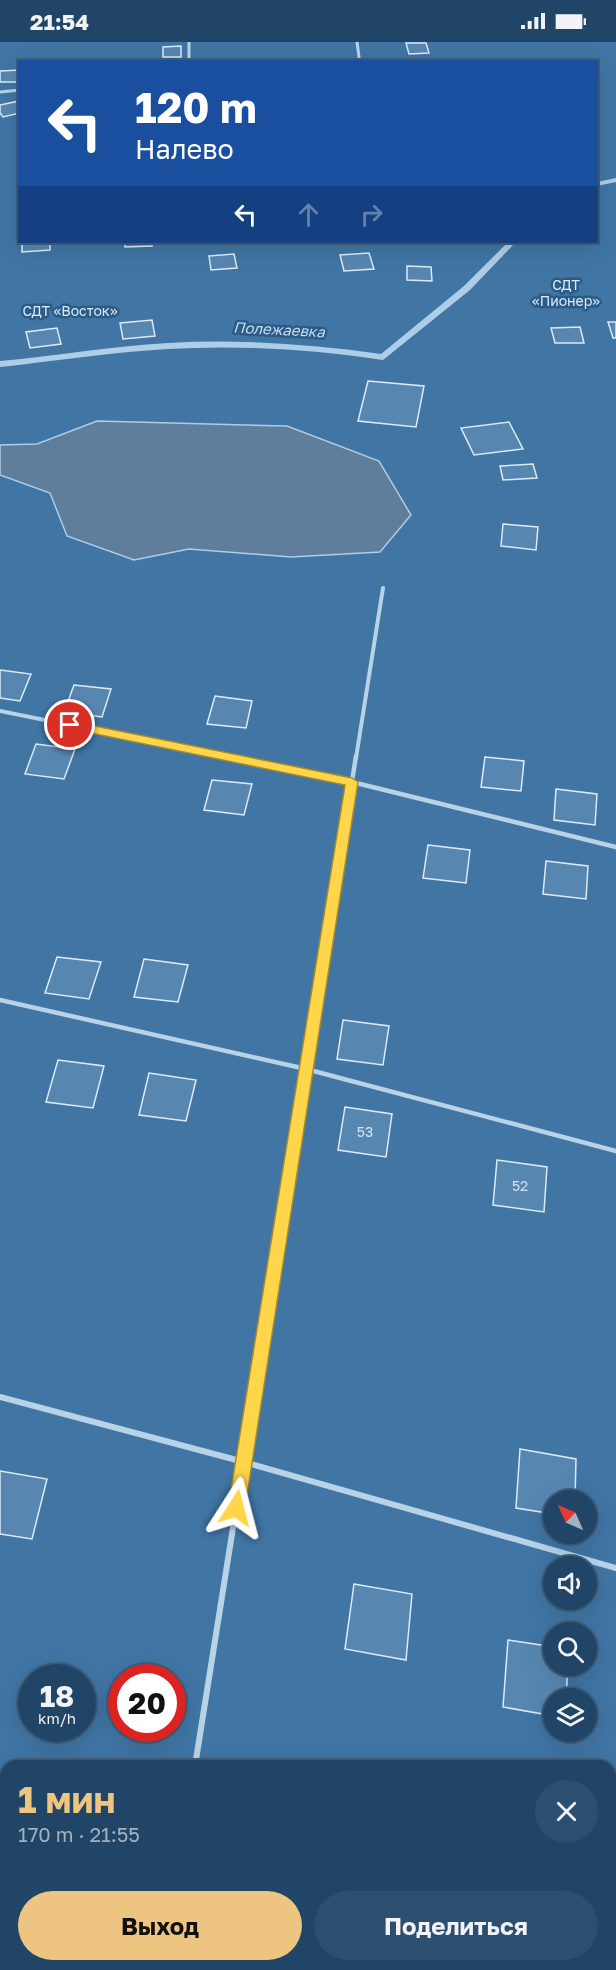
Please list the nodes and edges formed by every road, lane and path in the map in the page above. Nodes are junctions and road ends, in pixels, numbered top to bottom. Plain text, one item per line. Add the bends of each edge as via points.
1 (189, 42) edge
2 (357, 42) edge
3 (359, 57) dead end
4 (189, 60) edge
5 (18, 90) edge
6 (0, 92) edge
7 (383, 588) dead end
8 (0, 711) edge
9 (352, 782) junction
10 (616, 847) edge
11 (0, 1000) edge
12 (306, 1069) junction
13 (616, 1151) edge
14 (0, 1397) edge
15 (244, 1462) junction
16 (616, 1568) edge
17 (196, 1760) edge

1 - 4 lane
2 - 3 lane
5 - 6 lane
7 - 9 lane
8 - 9 lane
9 - 10 lane
9 - 12 lane
11 - 12 lane
12 - 13 lane
12 - 15 lane
14 - 15 lane
15 - 16 lane
15 - 17 lane

